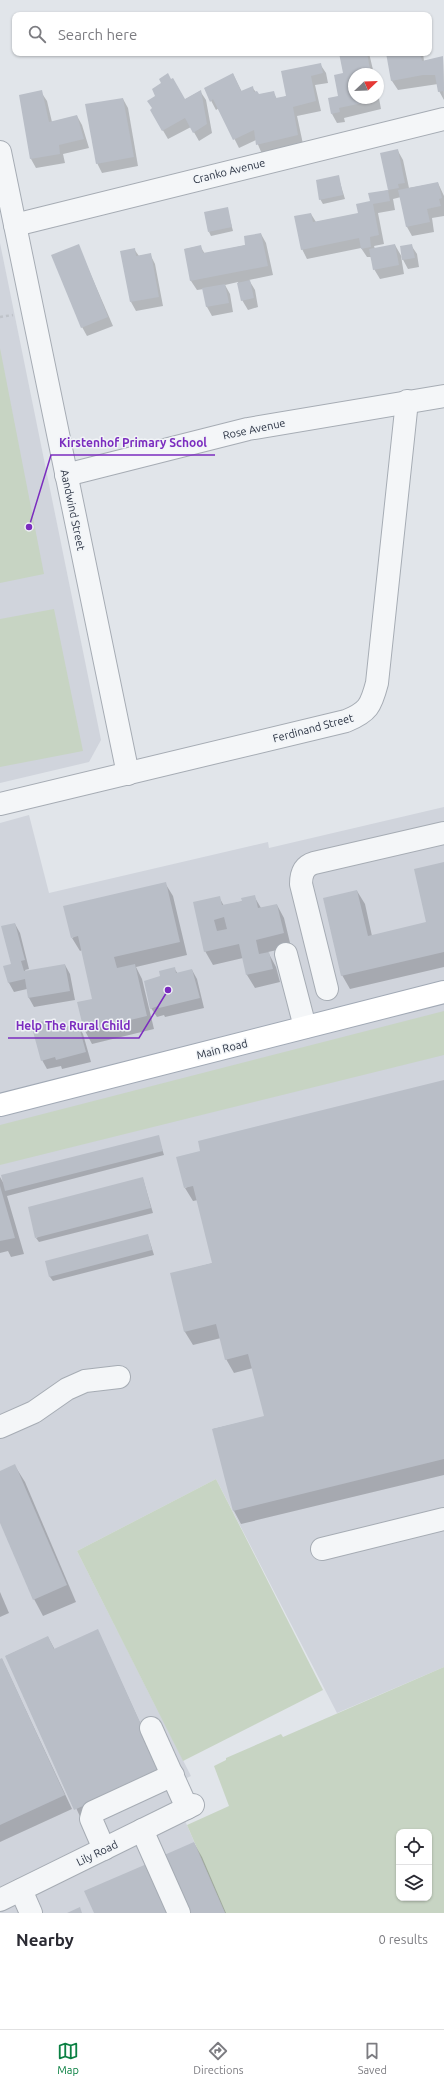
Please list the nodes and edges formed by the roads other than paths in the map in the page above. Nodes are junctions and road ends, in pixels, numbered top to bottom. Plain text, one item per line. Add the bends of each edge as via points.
1 (444, 119) edge
2 (0, 152) edge
3 (15, 225) junction
4 (444, 396) edge
5 (407, 402) junction
6 (66, 475) junction
7 (128, 774) junction
8 (0, 804) edge
9 (444, 833) edge
10 (286, 954) dead end
11 (327, 989) dead end
12 (444, 992) edge
13 (305, 1027) junction
14 (0, 1105) edge
15 (119, 1377) dead end
16 (0, 1427) edge
17 (444, 1519) edge
18 (322, 1549) dead end
19 (151, 1728) dead end
20 (173, 1775) junction
21 (142, 1830) junction
22 (104, 1849) junction
23 (21, 1890) junction
24 (0, 1900) edge
25 (30, 1913) edge
26 (179, 1913) edge

1 - 3 street, Cranko Avenue
2 - 3 street, Aandwind Street
3 - 6 street, Aandwind Street
4 - 5 street, Rose Avenue
5 - 6 street, Rose Avenue via 248,429
5 - 7 street, Ferdinand Street via 377,683 372,703 358,716 346,721
6 - 7 street, Aandwind Street
7 - 8 street, Ferdinand Street
9 - 11 street via 314,862 305,868 301,884
10 - 13 street
12 - 13 main road, Main Road
13 - 14 main road, Main Road
15 - 16 street via 85,1381 66,1390 34,1412
17 - 18 street
19 - 20 street
20 - 21 street, Lily Road via 190,1806
20 - 22 street via 92,1812 91,1819
21 - 22 street, Lily Road
21 - 26 street
22 - 23 street, Lily Road
23 - 24 street, Lily Road
23 - 25 street

